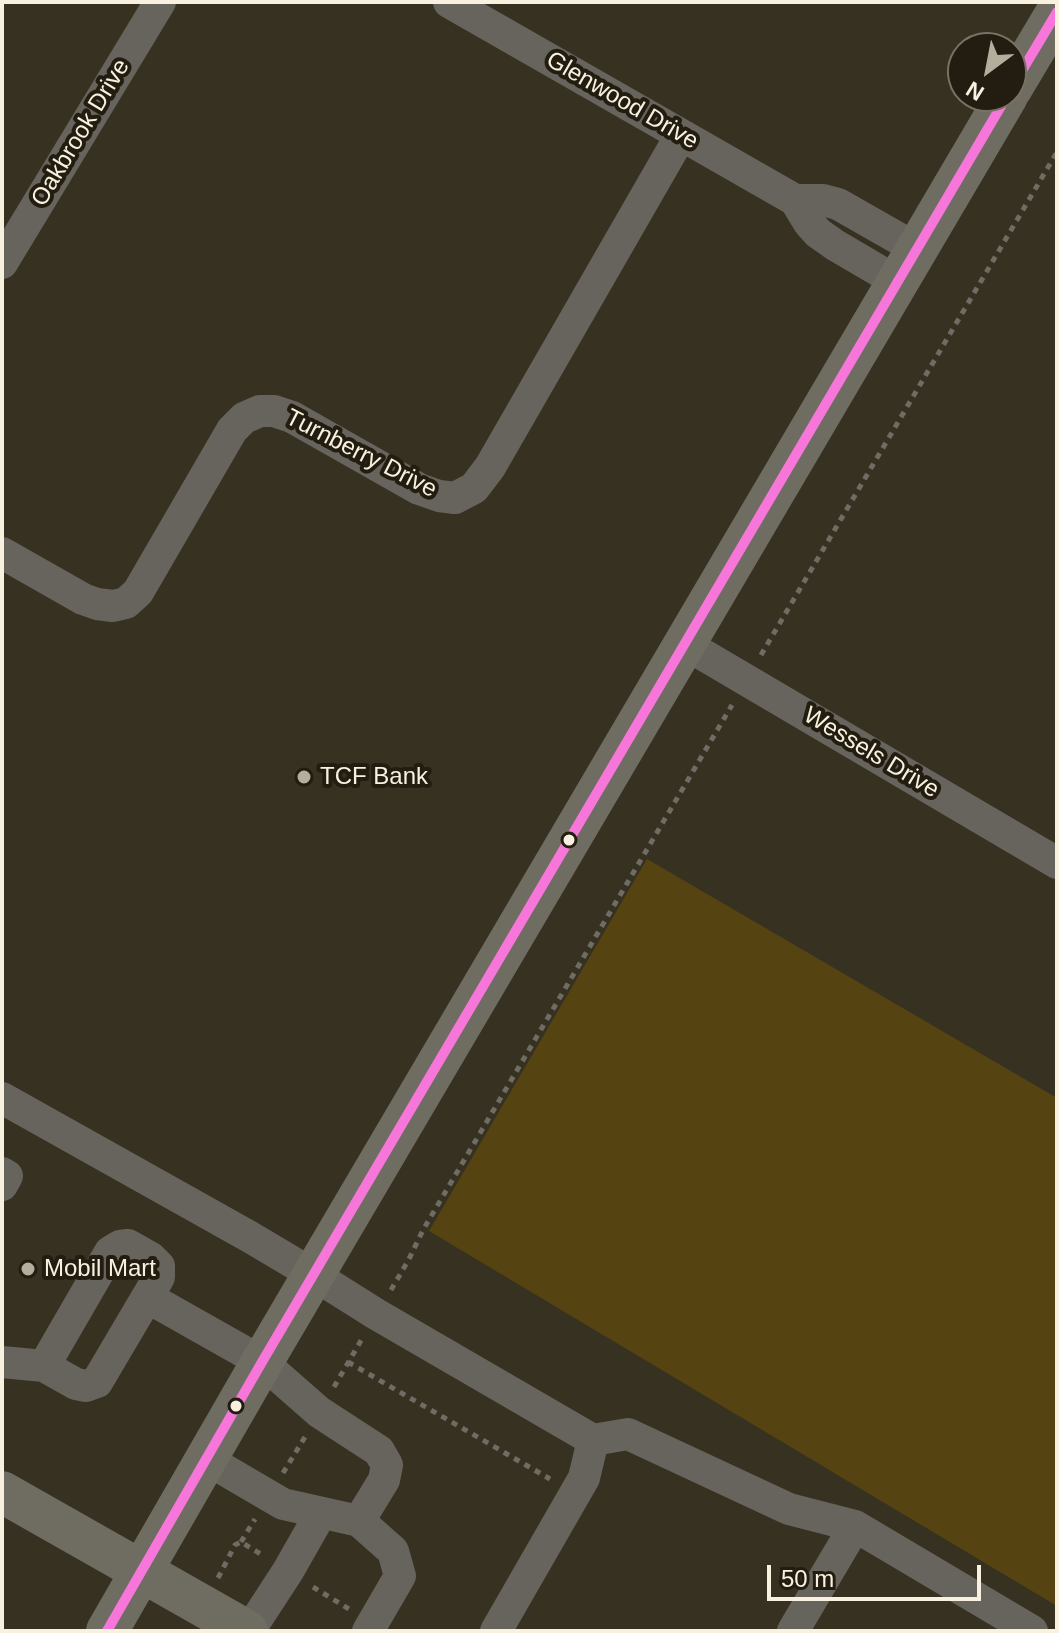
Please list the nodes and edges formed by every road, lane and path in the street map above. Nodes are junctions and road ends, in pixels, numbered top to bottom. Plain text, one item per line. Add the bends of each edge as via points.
1 (160, 2) edge
2 (449, 2) edge
3 (1057, 12) edge
4 (1027, 62) edge
5 (998, 112) edge
6 (681, 135) junction
7 (1057, 152) edge
8 (2, 263) edge
9 (907, 266) junction
10 (2, 553) edge
11 (685, 644) junction
12 (756, 664) dead end
13 (736, 697) dead end
14 (1057, 863) edge
15 (5, 1108) edge
16 (2, 1173) edge
17 (2, 1185) edge
18 (314, 1275) junction
19 (387, 1296) dead end
20 (147, 1297) junction
21 (365, 1332) dead end
22 (2, 1362) edge
23 (262, 1362) junction
24 (348, 1362) junction
25 (44, 1366) junction
26 (326, 1399) dead end
27 (312, 1425) dead end
28 (593, 1440) junction
29 (206, 1459) junction
30 (280, 1479) dead end
31 (562, 1486) dead end
32 (2, 1492) edge
33 (259, 1512) dead end
34 (321, 1513) junction
35 (359, 1521) junction
36 (855, 1526) junction
37 (272, 1561) dead end
38 (141, 1570) junction
39 (310, 1584) dead end
40 (361, 1622) edge
41 (107, 1631) edge
42 (248, 1631) edge
43 (496, 1631) edge
44 (793, 1631) edge
45 (1032, 1631) edge

1 - 8 street, Oakbrook Drive
2 - 6 street, Glenwood Drive
3 - 4 main road
5 - 9 main road
6 - 9 street, Glenwood Drive via 795,200 838,204
6 - 10 street, Turnberry Drive via 474,488 455,498 419,489 292,417 260,411 232,430 138,592 126,603 113,606 83,599
7 - 12 path
9 - 11 main road
11 - 14 street, Wessels Drive
11 - 18 main road
13 - 19 path
15 - 18 street
16 - 17 street via 7,1176
18 - 23 main road
18 - 28 street
20 - 23 street
20 - 25 street via 97,1382 76,1384
20 - 25 street via 159,1266 128,1245 110,1252
21 - 24 path
22 - 25 street
23 - 29 main road
23 - 35 street via 319,1412 379,1451 387,1465 384,1480
24 - 26 path
24 - 31 path
27 - 30 path
28 - 36 street via 628,1434 789,1509
28 - 43 street via 584,1478
29 - 34 street via 283,1504
29 - 38 main road
32 - 38 main road
33 - 37 path via 238,1544
34 - 35 street
34 - 42 street
35 - 40 street via 393,1551 400,1576
36 - 44 street
36 - 45 street
38 - 41 main road
38 - 42 main road
39 - 40 path

